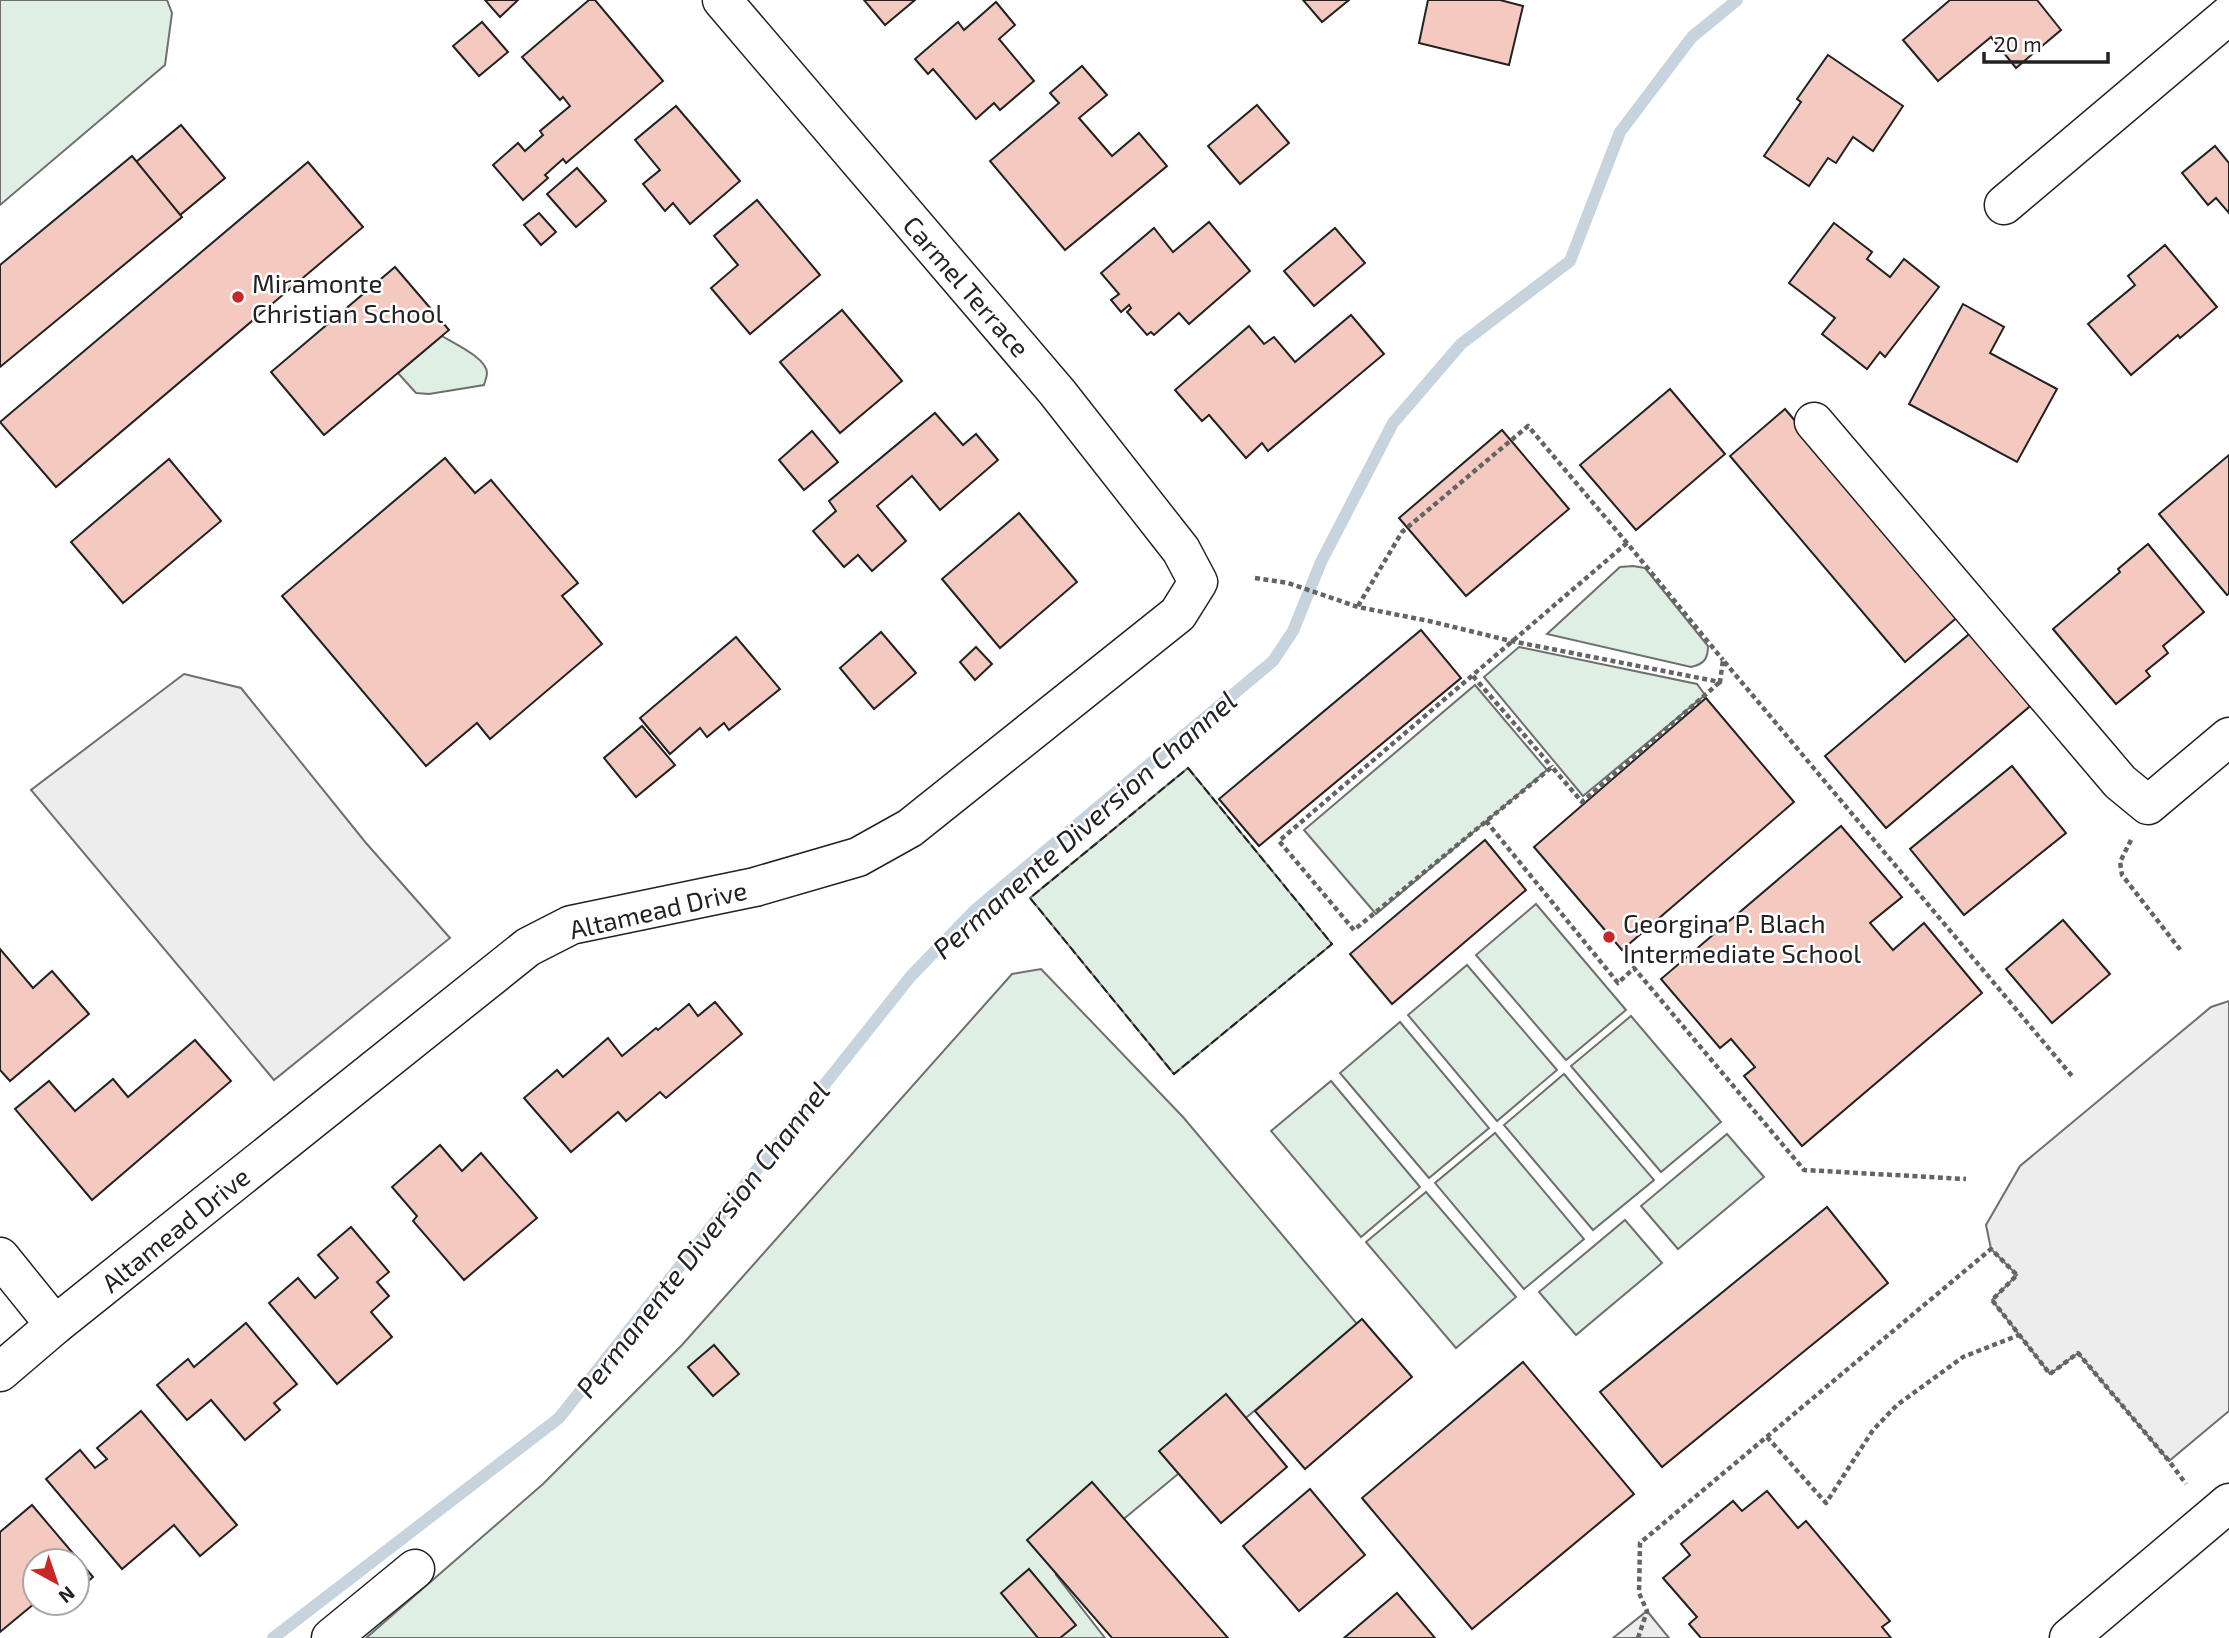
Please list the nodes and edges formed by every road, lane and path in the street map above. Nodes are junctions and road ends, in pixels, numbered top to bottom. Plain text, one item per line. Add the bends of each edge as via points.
1 (722, 0) edge
2 (2229, 15) edge
3 (2004, 205) dead end
4 (1814, 422) dead end
5 (1627, 542) junction
6 (1255, 578) dead end
7 (1198, 582) joint
8 (1358, 607) junction
9 (1511, 641) junction
10 (1723, 660) junction
11 (1473, 676) junction
12 (1720, 682) junction
13 (2229, 737) edge
14 (1552, 767) junction
15 (2148, 805) junction
16 (1486, 821) junction
17 (2182, 952) dead end
18 (2072, 1076) dead end
19 (1966, 1179) dead end
20 (0, 1257) edge
21 (55, 1325) junction
22 (2019, 1335) junction
23 (0, 1372) edge
24 (1767, 1437) junction
25 (2176, 1491) dead end
26 (2229, 1503) edge
27 (415, 1569) dead end
28 (331, 1638) edge
29 (1638, 1638) edge
30 (2070, 1638) edge

1 - 7 street, Carmel Terrace via 1057,392 1181,550
2 - 3 street
4 - 15 street via 2120,782
5 - 8 path via 1528,426 1402,532
5 - 9 path
5 - 10 path
6 - 8 path via 1288,583
7 - 21 street, Altamead Drive via 1178,614 910,828 858,856 755,887 571,925 527,947
8 - 9 path
9 - 11 path
9 - 12 path
10 - 12 path
10 - 18 path
11 - 14 path
11 - 16 path via 1279,841 1354,930
12 - 14 path via 1582,802
13 - 15 street
14 - 16 path
15 - 17 path via 2120,862 2122,875
16 - 19 path via 1618,983 1634,968 1804,1170
20 - 21 street
21 - 23 street, Altamead Drive
22 - 24 path via 1963,1357 1897,1405 1872,1430 1826,1503
22 - 24 path via 1992,1300 2017,1275 1991,1249
22 - 25 path via 2050,1374 2078,1353 2187,1483
24 - 29 path via 1640,1543 1639,1593 1647,1611
26 - 30 street
27 - 28 street

